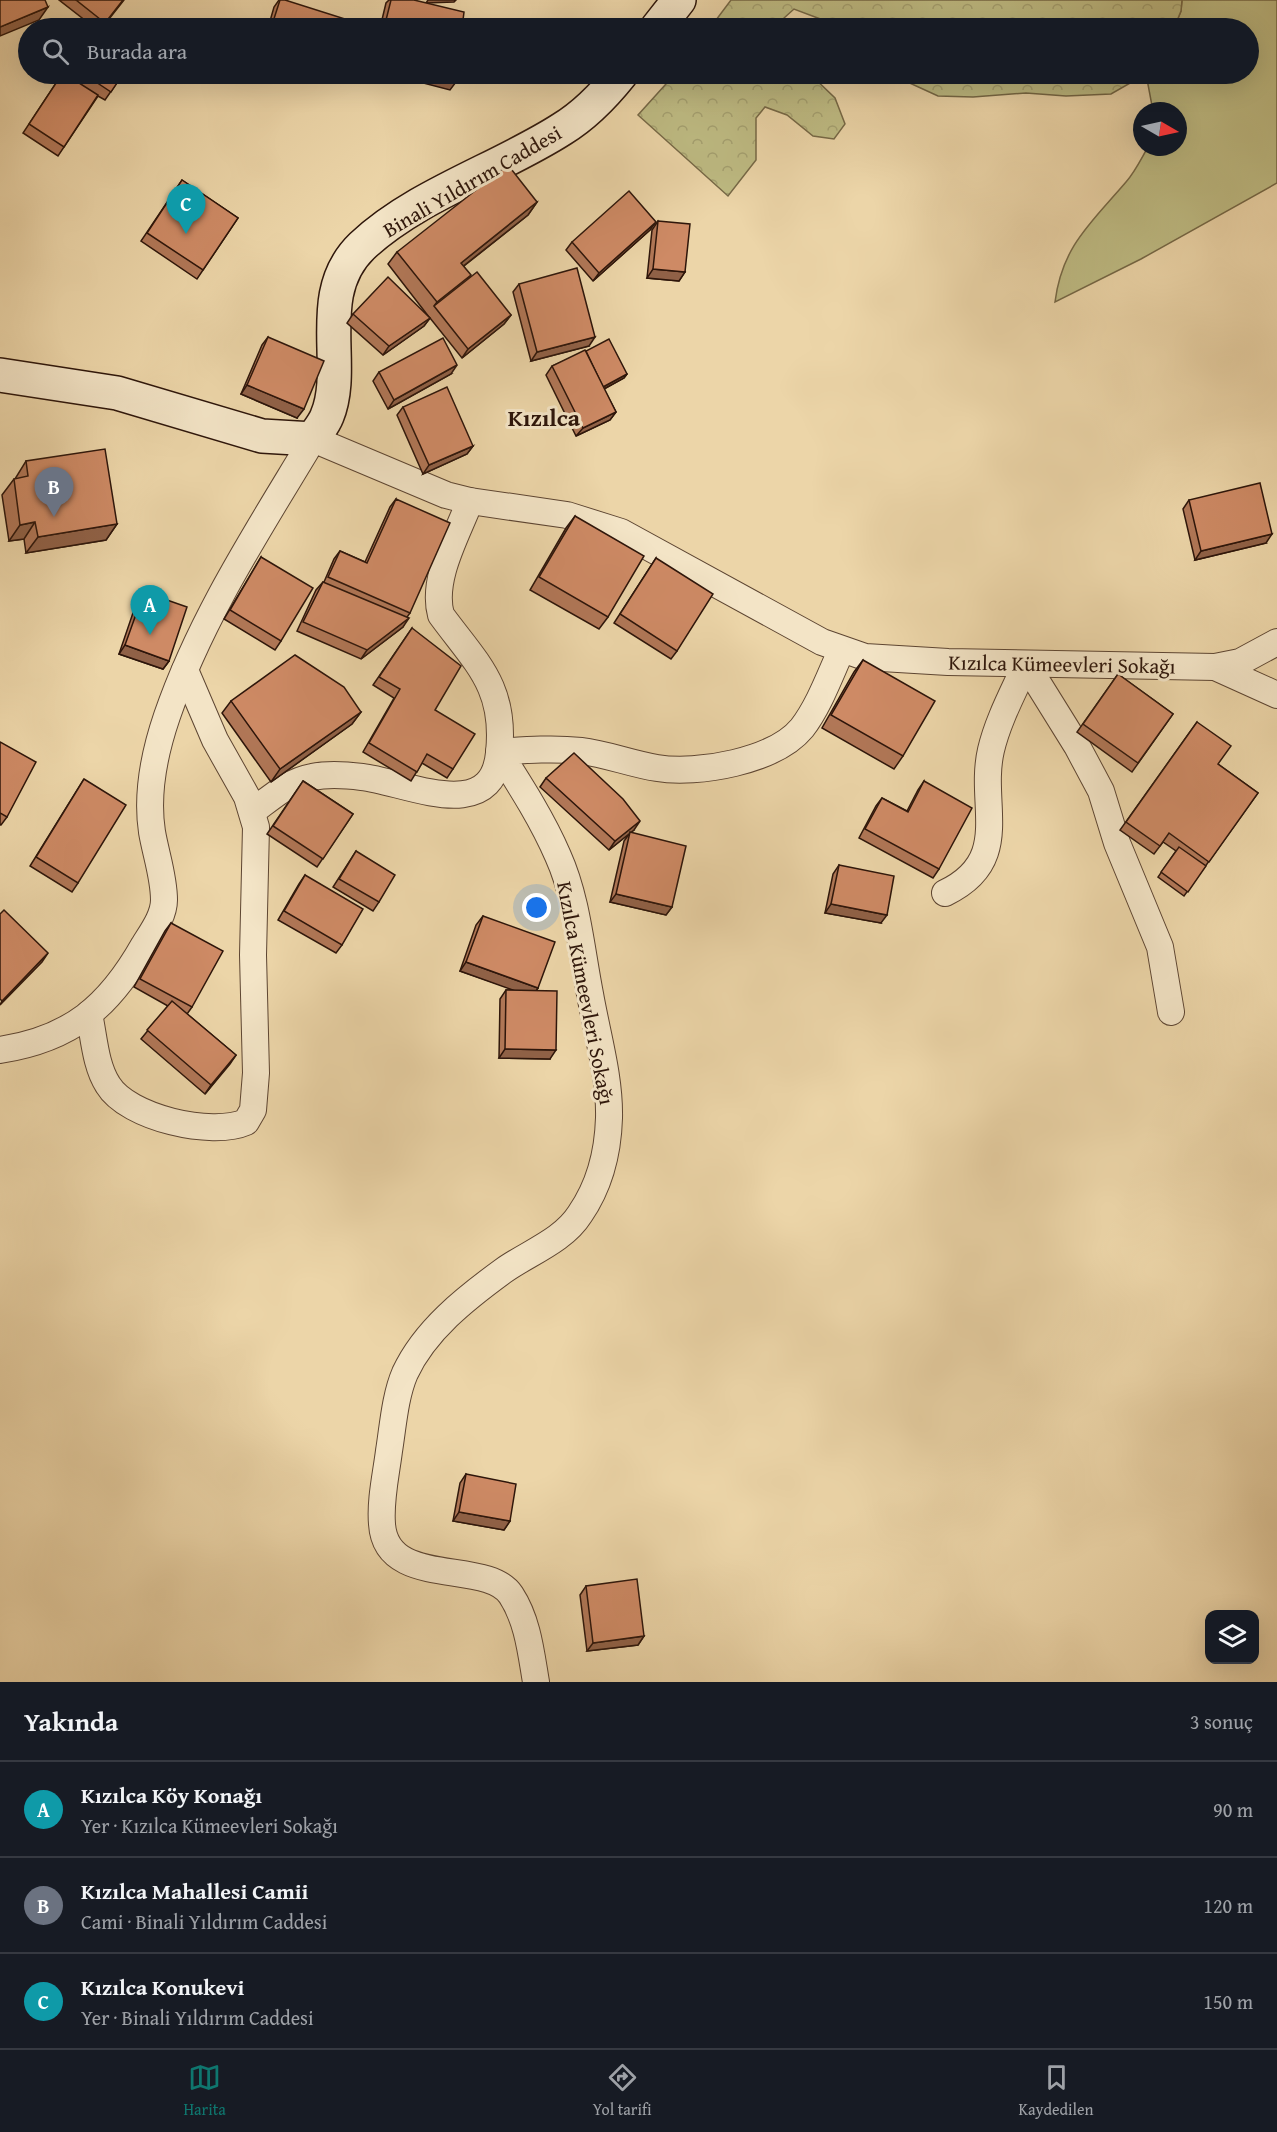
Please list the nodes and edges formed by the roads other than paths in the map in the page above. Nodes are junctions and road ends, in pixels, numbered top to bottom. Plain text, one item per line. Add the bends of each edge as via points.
1 (678, 0) edge
2 (664, 18) edge
3 (613, 84) edge
4 (0, 375) edge
5 (313, 439) junction
6 (470, 501) junction
7 (1277, 642) edge
8 (842, 651) junction
9 (1026, 664) junction
10 (1215, 667) junction
11 (185, 670) junction
12 (1277, 695) edge
13 (499, 752) junction
14 (253, 811) junction
15 (945, 893) dead end
16 (1171, 1012) dead end
17 (89, 1014) junction
18 (0, 1050) edge
19 (536, 1682) edge

1 - 2 street
3 - 5 street, Binali Yıldırım Caddesi via 563,129 447,190 361,247 343,275 332,322 333,381 328,415
4 - 5 street via 117,393 262,436
5 - 6 street, Kızılca Kümeevleri Sokağı
5 - 11 street via 224,587
6 - 8 street, Kızılca Kümeevleri Sokağı via 567,515 605,526
6 - 13 street, Kızılca Kümeevleri Sokağı via 446,564 437,601 441,615 493,687 498,704
7 - 10 street, Kızılca Kümeevleri Sokağı via 1240,662
8 - 9 street, Kızılca Kümeevleri Sokağı via 891,660
8 - 13 street via 802,728 788,741 759,755 673,770 581,751
9 - 10 street, Kızılca Kümeevleri Sokağı
9 - 15 street via 991,750 986,849 965,884
9 - 16 street via 1101,791 1117,843 1160,947
10 - 12 street
11 - 14 street via 215,740
11 - 17 street via 166,717 152,769 150,811 164,902 158,922 129,973
13 - 14 street, Kızılca Kümeevleri Sokağı via 497,767 477,792 460,796 363,777 313,777 298,780
13 - 19 street, Kızılca Kümeevleri Sokağı via 559,856 569,887 603,1063 609,1115 605,1156 596,1186 579,1217 556,1238 466,1298 429,1336 405,1374 393,1421 382,1527 389,1546 408,1562 439,1572 488,1578 510,1593 527,1631
14 - 17 street via 256,1073 253,1110 246,1122 219,1129 198,1127 141,1109 115,1094 104,1075
17 - 18 street via 54,1037

